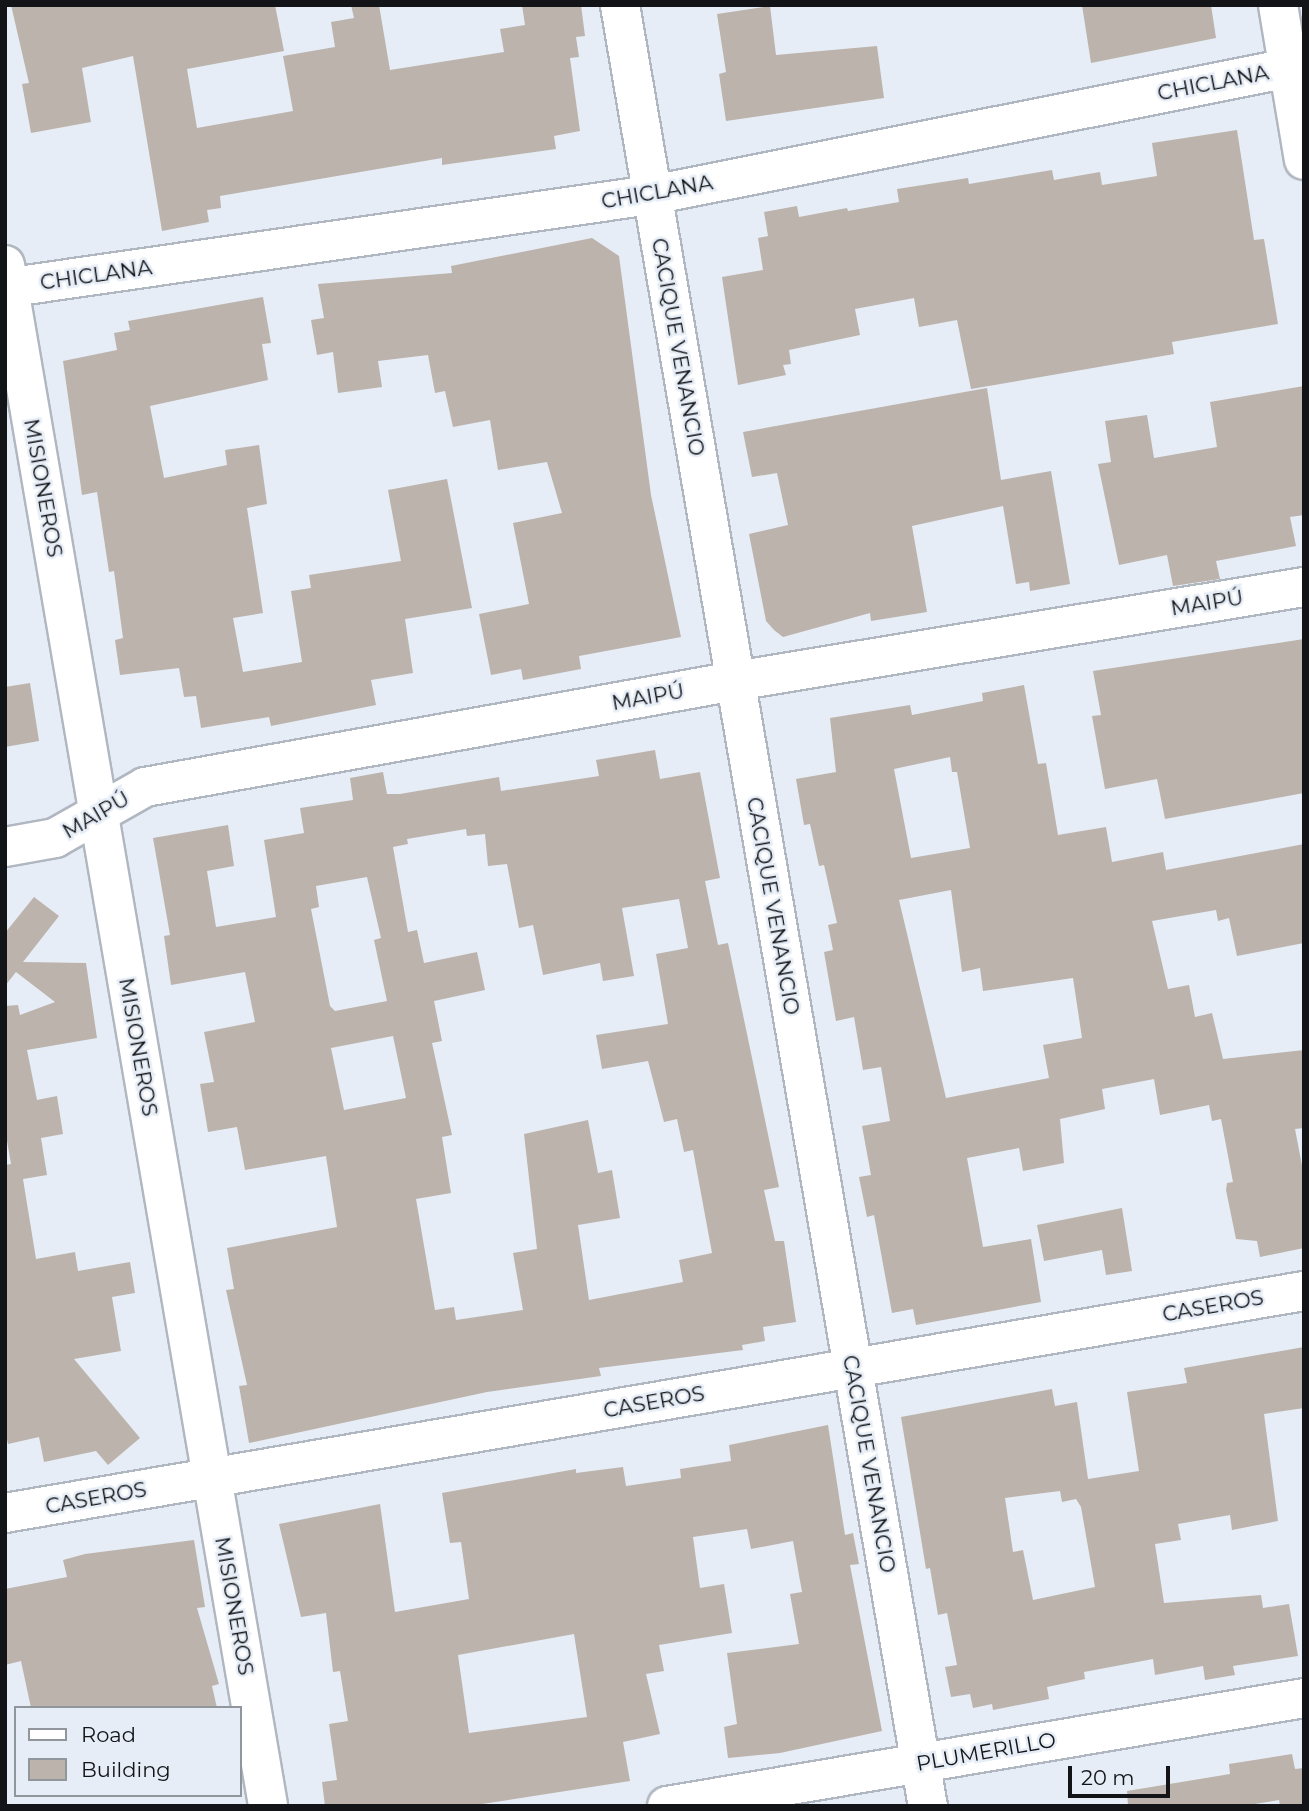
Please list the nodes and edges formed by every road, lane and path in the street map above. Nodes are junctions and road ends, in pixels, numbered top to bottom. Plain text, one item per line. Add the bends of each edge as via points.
1 (620, 5) edge
2 (1278, 5) edge
3 (1296, 66) edge
4 (1304, 160) edge
5 (652, 194) junction
6 (6, 280) edge
7 (1304, 587) edge
8 (735, 681) junction
9 (99, 813) junction
10 (5, 847) edge
11 (1304, 1291) edge
12 (853, 1368) junction
13 (211, 1478) junction
14 (5, 1513) edge
15 (1304, 1698) edge
16 (921, 1763) junction
17 (268, 1806) edge
18 (667, 1806) edge
19 (928, 1806) edge

1 - 5 street, CACIQUE VENANCIO
2 - 3 street
3 - 4 street
3 - 5 street, CHICLANA
5 - 6 street, CHICLANA
5 - 8 street, CACIQUE VENANCIO
6 - 9 street, MISIONEROS
7 - 8 street, MAIPÚ
8 - 9 street, MAIPÚ via 145,787
8 - 12 street, CACIQUE VENANCIO
9 - 10 street, MAIPÚ via 55,838
9 - 13 street, MISIONEROS
11 - 12 street, CASEROS
12 - 13 street, CASEROS
12 - 16 street, CACIQUE VENANCIO
13 - 14 street, CASEROS
13 - 17 street, MISIONEROS
15 - 16 street, PLUMERILLO
16 - 18 street, PLUMERILLO
16 - 19 street, CACIQUE VENANCIO

